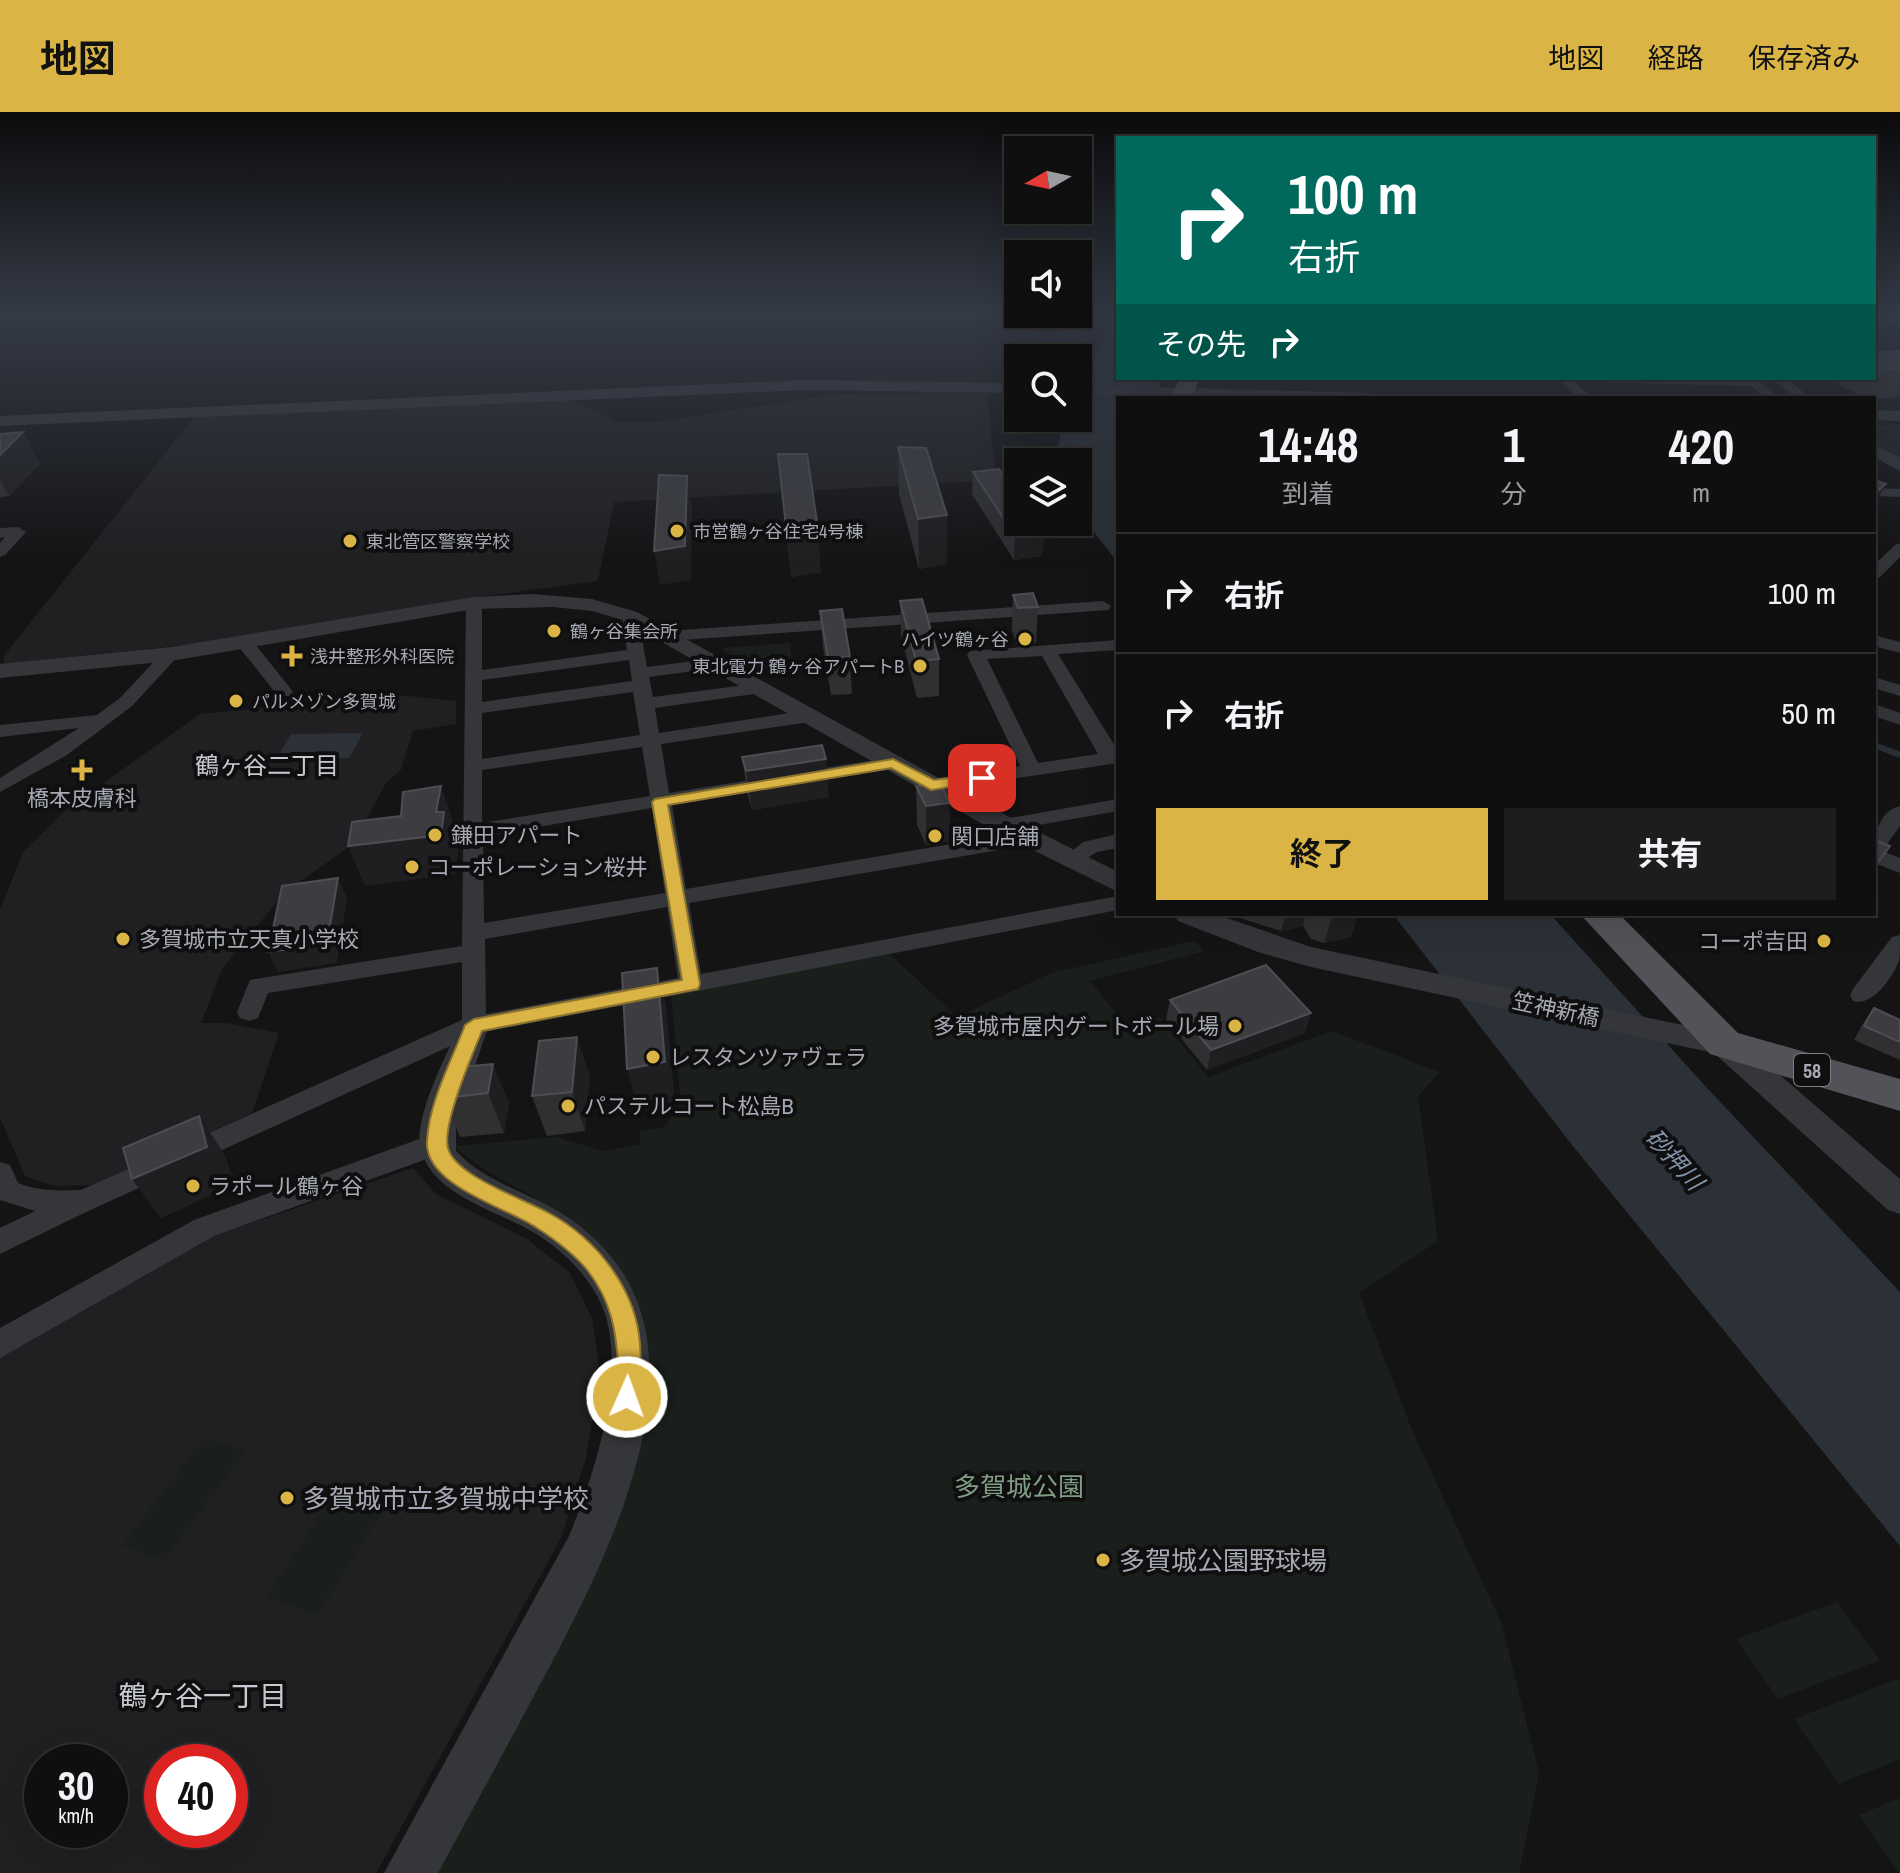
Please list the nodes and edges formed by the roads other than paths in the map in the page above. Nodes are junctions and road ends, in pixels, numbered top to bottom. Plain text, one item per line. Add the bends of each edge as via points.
1 (622, 393) edge
2 (1256, 393) edge
3 (1322, 396) edge
4 (1876, 415) edge
5 (1900, 416) edge
6 (0, 421) edge
7 (1876, 450) edge
8 (1900, 466) edge
9 (1876, 492) edge
10 (1900, 493) edge
11 (0, 533) edge
12 (1900, 548) edge
13 (0, 552) edge
14 (1877, 567) edge
15 (1900, 570) edge
16 (474, 603) junction
17 (1103, 606) dead end
18 (630, 616) junction
19 (667, 636) junction
20 (1876, 641) edge
21 (245, 643) junction
22 (1116, 645) edge
23 (1900, 648) edge
24 (1047, 650) junction
25 (171, 654) junction
26 (717, 663) junction
27 (0, 671) edge
28 (474, 676) junction
29 (640, 679) junction
30 (1876, 683) edge
31 (761, 688) junction
32 (1900, 691) edge
33 (284, 692) dead end
34 (475, 709) junction
35 (1876, 711) edge
36 (810, 716) junction
37 (1900, 719) edge
38 (101, 720) junction
39 (0, 731) edge
40 (649, 739) junction
41 (1114, 758) edge
42 (893, 763) junction
43 (472, 766) junction
44 (1032, 770) junction
45 (931, 785) junction
46 (0, 786) edge
47 (660, 802) junction
48 (1116, 805) edge
49 (1900, 812) edge
50 (1004, 825) junction
51 (472, 831) junction
52 (1028, 838) junction
53 (1116, 841) edge
54 (1876, 844) edge
55 (1876, 856) edge
56 (1072, 860) junction
57 (1900, 866) edge
58 (1116, 882) edge
59 (678, 898) junction
60 (1116, 903) edge
61 (1193, 916) edge
62 (1600, 916) edge
63 (473, 943) junction
64 (1900, 943) edge
65 (691, 984) junction
66 (1862, 995) dead end
67 (249, 1012) dead end
68 (474, 1025) junction
69 (1724, 1044) junction
70 (1900, 1095) edge
71 (436, 1144) junction
72 (0, 1173) edge
73 (1900, 1200) edge
74 (84, 1201) junction
75 (0, 1242) edge
76 (0, 1344) edge
77 (410, 1873) edge

1 - 6 street
2 - 3 street
4 - 5 street
7 - 8 street
9 - 10 street
11 - 13 street via 23,526
12 - 14 street
14 - 15 street
16 - 18 street via 565,600
16 - 21 street
16 - 28 street
17 - 19 street
18 - 19 street
18 - 29 street
19 - 26 street
20 - 23 street
21 - 25 street
21 - 33 street
22 - 24 street
24 - 41 street
24 - 44 street via 976,655
25 - 27 street
25 - 38 street via 126,702
26 - 29 street
26 - 31 street
28 - 29 street
28 - 34 street
29 - 31 street
29 - 34 street
29 - 40 street
30 - 32 street
31 - 36 street
34 - 43 street
35 - 37 street
36 - 40 street
36 - 42 street
38 - 39 street
38 - 46 street
40 - 43 street
40 - 47 street
41 - 44 street
42 - 45 street
42 - 47 street
43 - 51 street
44 - 45 street
45 - 50 street
47 - 51 street
47 - 59 street
48 - 50 street
49 - 54 street
50 - 52 street
51 - 63 street
52 - 56 street
52 - 59 street
53 - 56 street via 1090,847
55 - 57 street
56 - 58 street
59 - 63 street
59 - 65 street
60 - 65 street
61 - 69 street, 笠神新橋 via 1268,945
62 - 69 main road, 58
63 - 67 street via 258,986
63 - 68 street
64 - 66 street
65 - 68 street
68 - 71 street
68 - 74 street
69 - 70 main road, 58
69 - 73 street
71 - 76 street via 204,1228
71 - 77 street via 460,1178 545,1221 594,1261 611,1285 627,1325 630,1372 608,1497 577,1573
72 - 74 street via 7,1191 24,1199 46,1204
74 - 75 street

